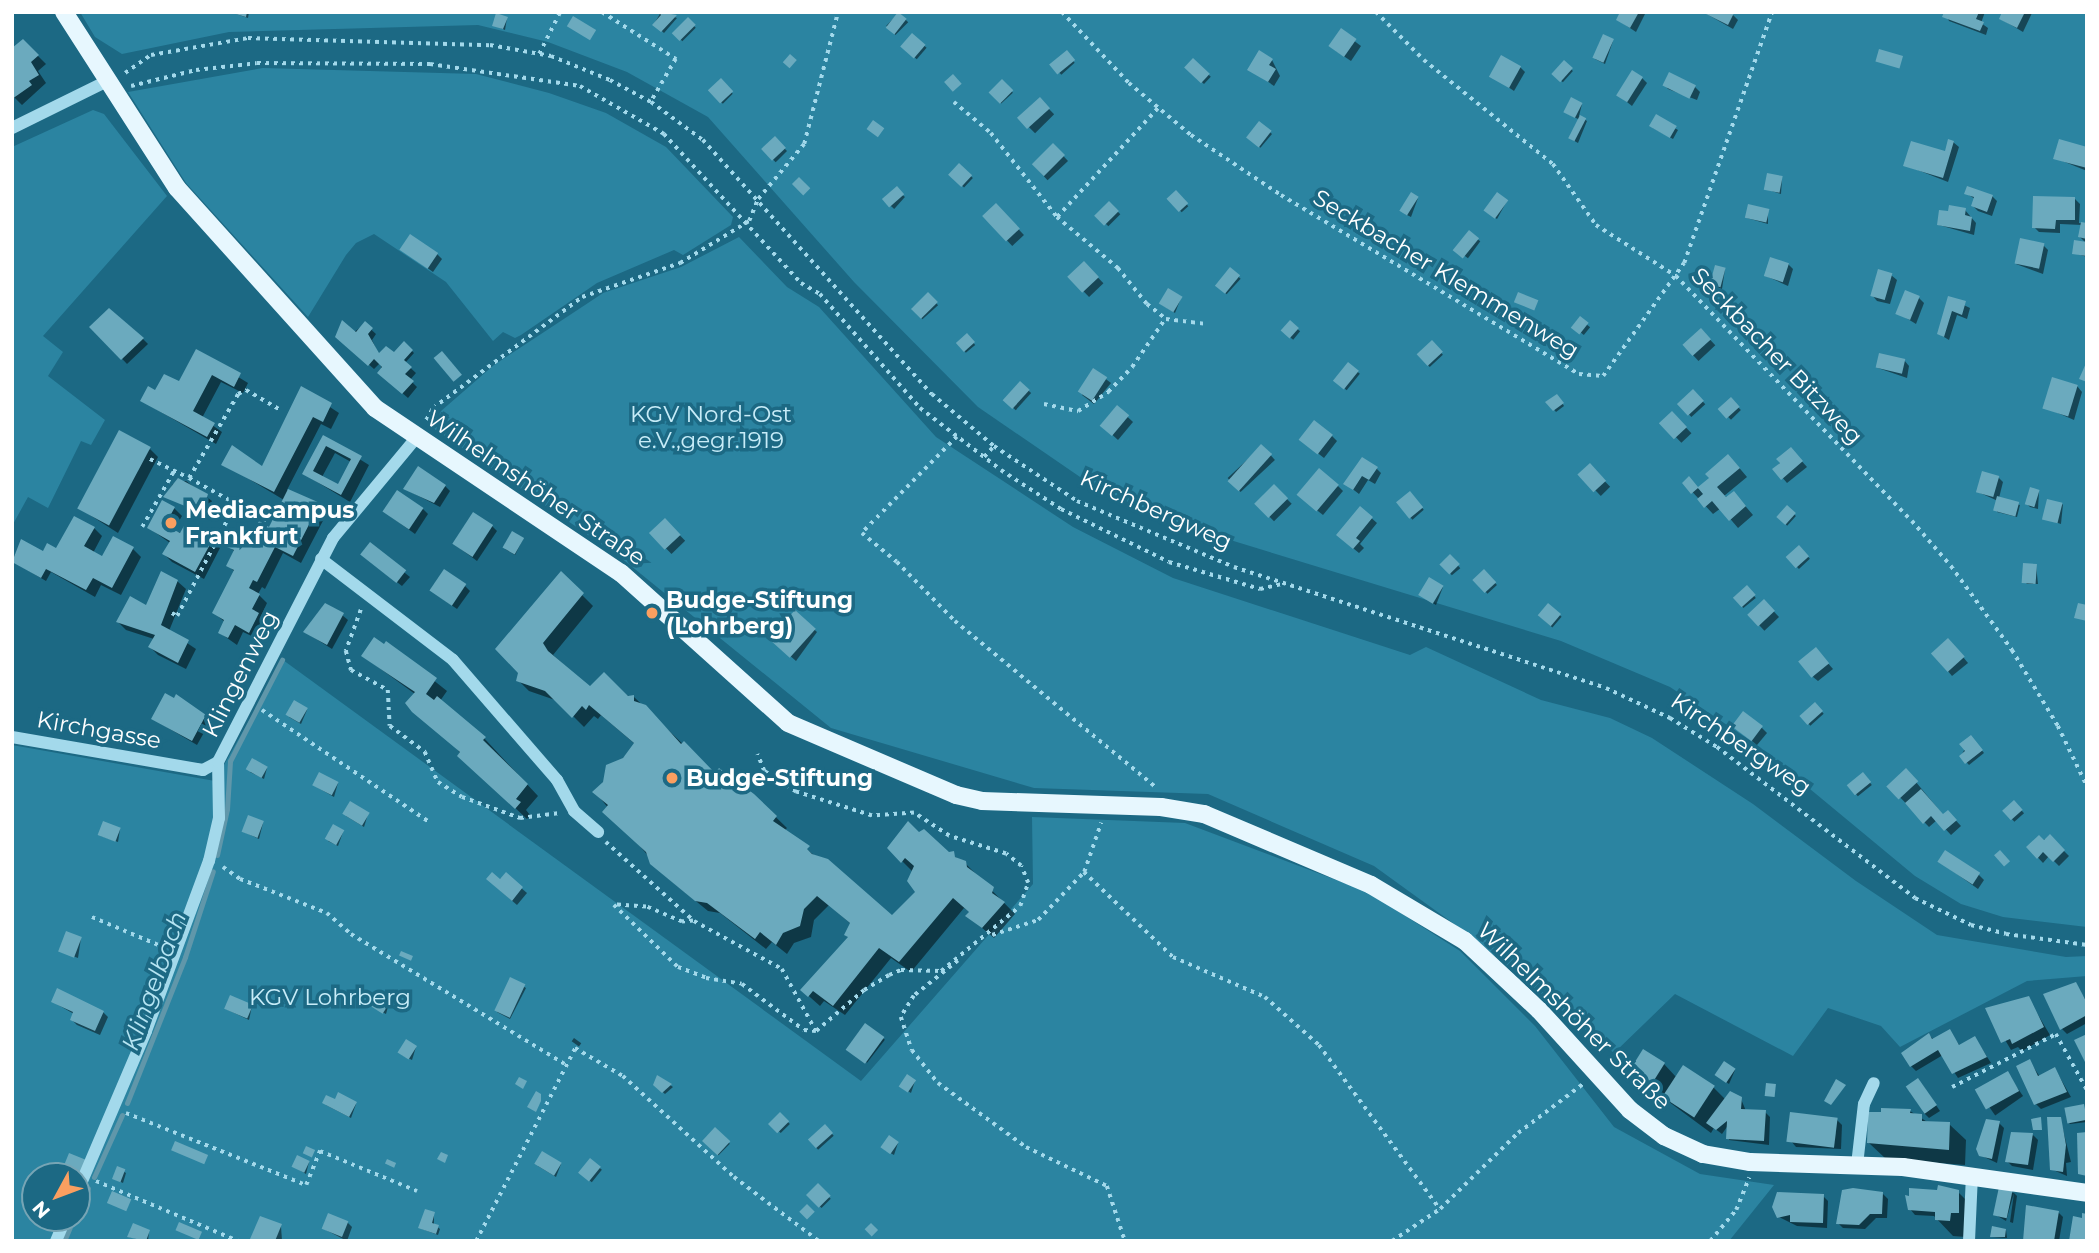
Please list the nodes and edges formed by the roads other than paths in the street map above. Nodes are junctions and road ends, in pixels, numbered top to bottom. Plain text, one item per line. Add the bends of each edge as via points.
1 (64, 12) edge
2 (110, 87) junction
3 (12, 128) edge
4 (417, 438) junction
5 (321, 559) junction
6 (12, 737) edge
7 (218, 762) junction
8 (598, 832) road end
9 (1874, 1083) dead end
10 (90, 1162) edge
11 (1857, 1165) junction
12 (1972, 1175) junction
13 (2087, 1193) edge
14 (1969, 1241) edge

1 - 2 main road, Wilhelmshöher Straße
2 - 3 street
2 - 4 main road, Wilhelmshöher Straße via 177,188 375,408
4 - 5 street, Klingenweg
4 - 11 main road, Wilhelmshöher Straße via 621,573 788,723 956,795 982,801 1161,807 1204,814 1371,885 1465,941 1664,1136 1703,1154 1750,1162
5 - 7 street, Klingenweg
5 - 8 street via 453,660 557,780 574,811
6 - 7 street, Kirchgasse via 203,770
7 - 10 street, Klingenweg via 219,818 209,861 177,953
9 - 11 street via 1864,1104
11 - 12 main road, Wilhelmshöher Straße
12 - 13 main road, Wilhelmshöher Straße
12 - 14 street

